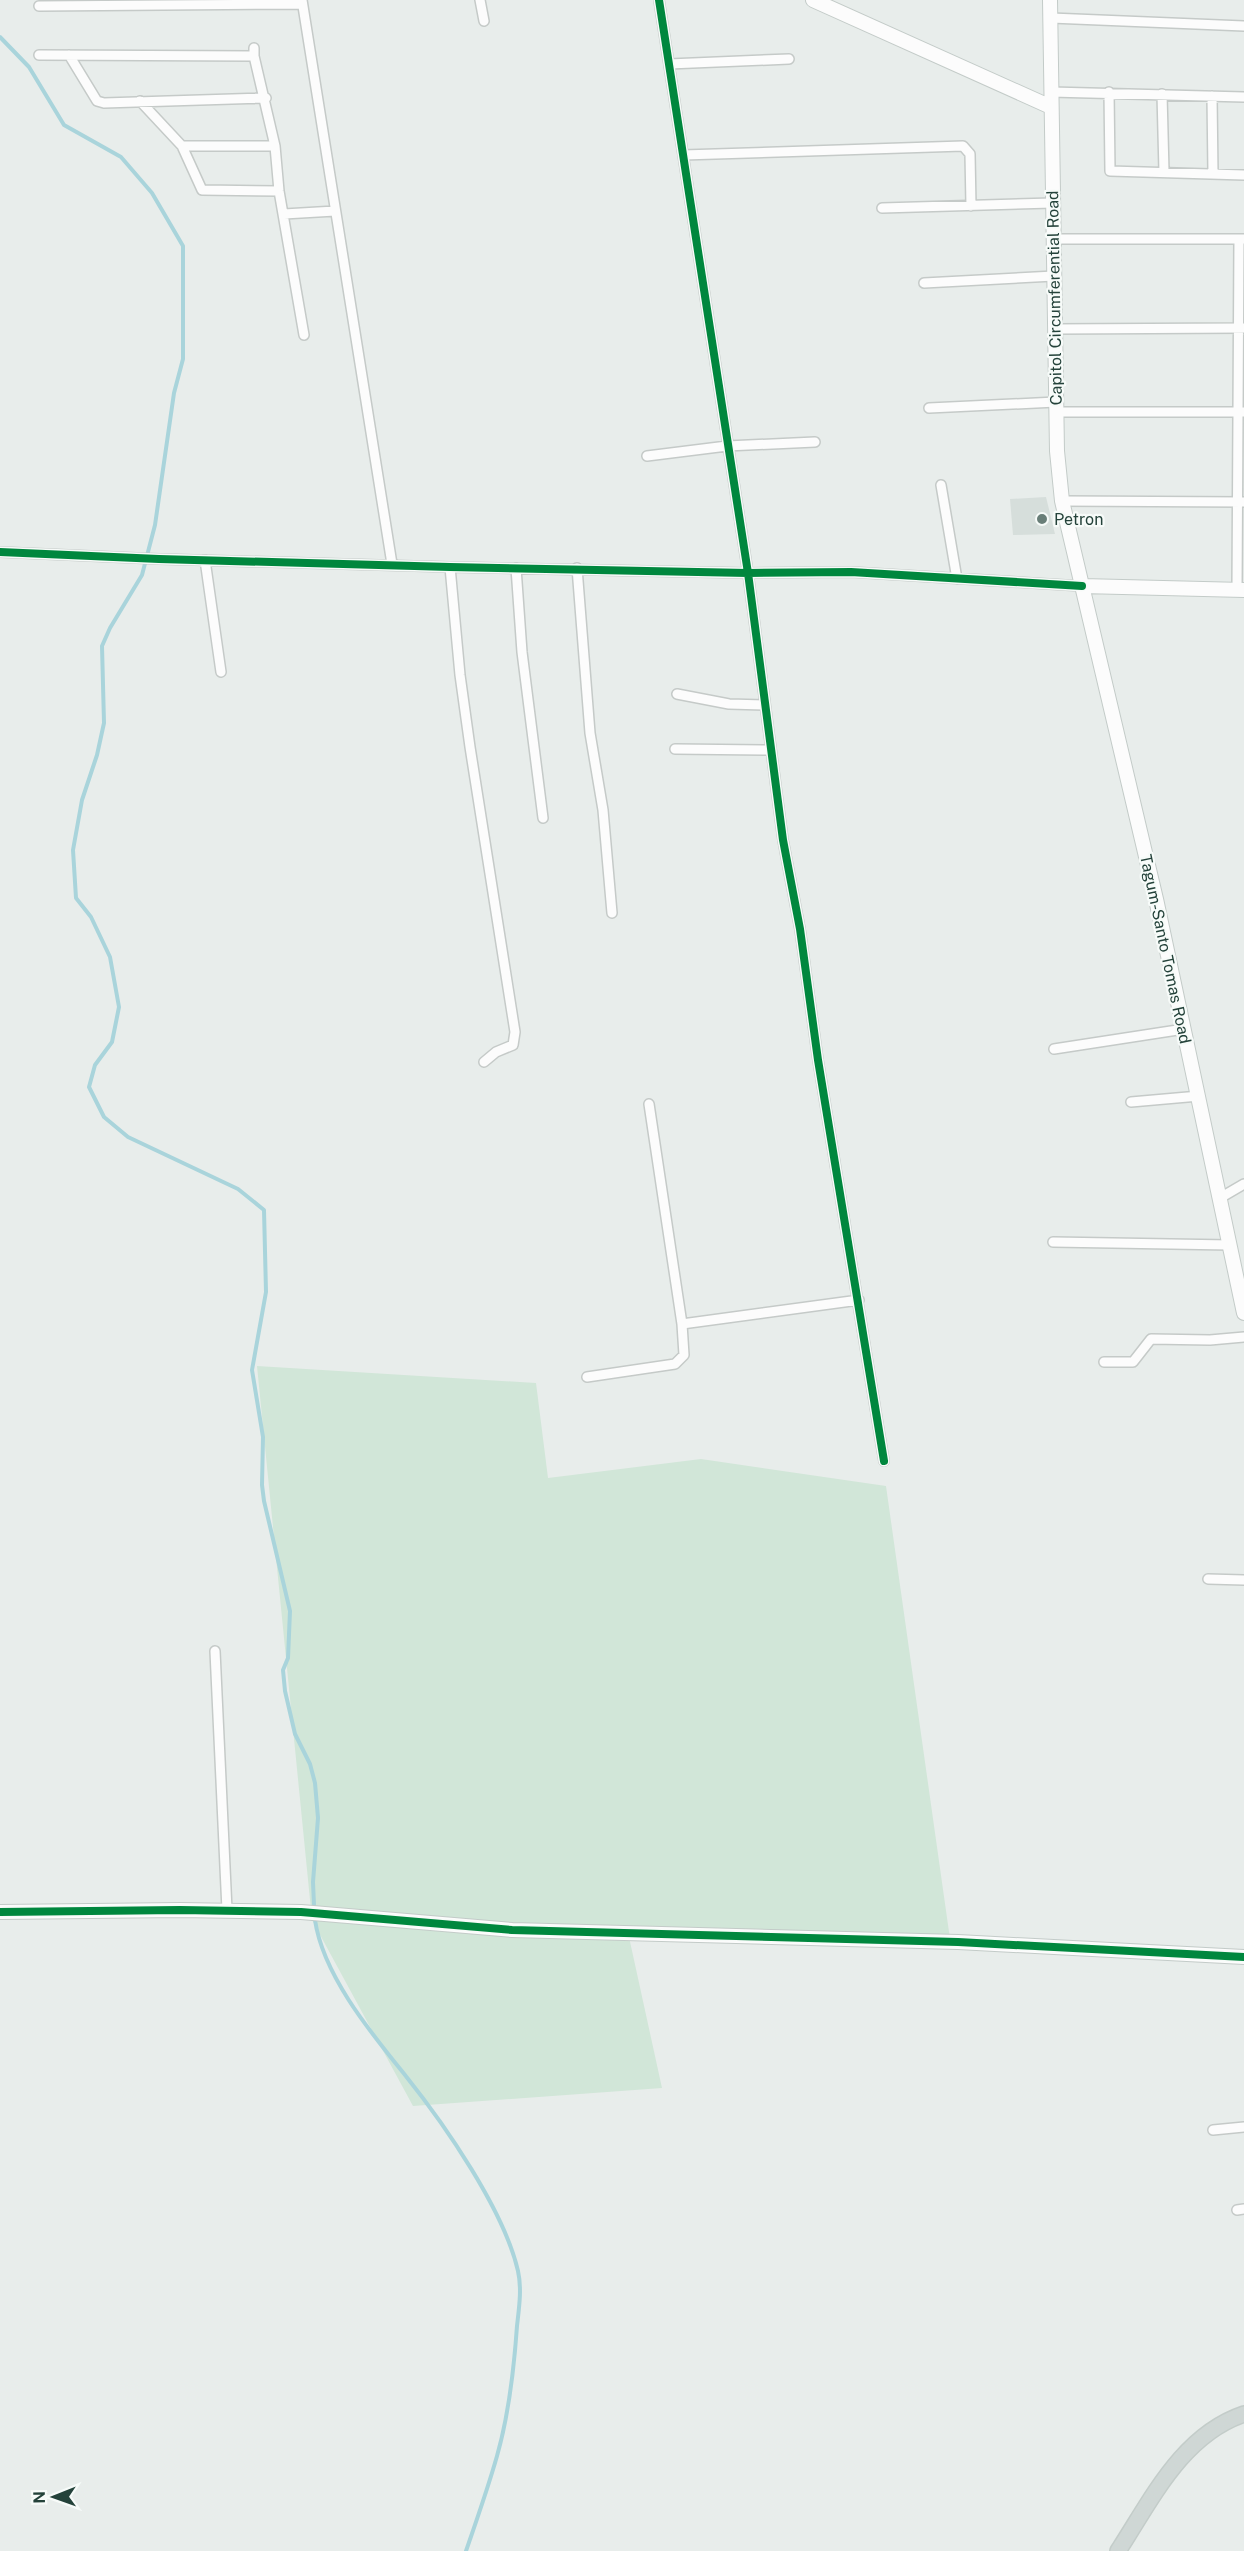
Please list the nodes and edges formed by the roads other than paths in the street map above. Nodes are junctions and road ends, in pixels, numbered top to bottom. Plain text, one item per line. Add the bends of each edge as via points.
1 (480, 0) edge
2 (659, 0) edge
3 (813, 0) edge
4 (1050, 0) edge
5 (302, 2) edge
6 (39, 6) dead end
7 (1051, 18) junction
8 (484, 21) dead end
9 (1244, 26) edge
10 (39, 55) dead end
11 (69, 55) junction
12 (789, 59) dead end
13 (669, 64) junction
14 (1051, 92) junction
15 (1109, 92) junction
16 (1162, 93) junction
17 (1212, 96) junction
18 (1244, 97) edge
19 (266, 98) junction
20 (140, 101) junction
21 (1051, 107) junction
22 (182, 146) junction
23 (276, 146) junction
24 (683, 155) junction
25 (1164, 172) junction
26 (1213, 174) junction
27 (1244, 175) edge
28 (279, 191) junction
29 (1052, 203) junction
30 (971, 206) junction
31 (882, 208) dead end
32 (335, 211) junction
33 (284, 214) junction
34 (1053, 239) junction
35 (1242, 239) edge
36 (1054, 276) junction
37 (924, 283) dead end
38 (1241, 328) edge
39 (1055, 329) junction
40 (304, 335) dead end
41 (1056, 407) junction
42 (929, 408) dead end
43 (1241, 412) edge
44 (815, 442) dead end
45 (727, 446) junction
46 (647, 456) dead end
47 (941, 485) dead end
48 (1062, 501) junction
49 (1241, 502) edge
50 (0, 552) edge
51 (205, 560) junction
52 (392, 564) junction
53 (450, 567) junction
54 (516, 568) junction
55 (576, 568) junction
56 (748, 573) junction
57 (957, 579) junction
58 (1083, 586) junction
59 (1240, 590) edge
60 (221, 672) dead end
61 (677, 694) dead end
62 (764, 705) junction
63 (675, 749) dead end
64 (771, 750) junction
65 (543, 818) dead end
66 (612, 913) dead end
67 (1184, 1029) junction
68 (1054, 1049) dead end
69 (484, 1062) dead end
70 (1198, 1096) junction
71 (1131, 1102) dead end
72 (649, 1104) dead end
73 (1244, 1184) edge
74 (1220, 1198) junction
75 (1053, 1242) dead end
76 (1230, 1245) junction
77 (1241, 1282) edge
78 (859, 1300) junction
79 (1244, 1313) edge
80 (682, 1324) junction
81 (1244, 1337) edge
82 (1104, 1362) dead end
83 (587, 1377) dead end
84 (884, 1461) dead end
85 (1208, 1579) dead end
86 (1244, 1580) edge
87 (215, 1651) dead end
88 (227, 1910) junction
89 (0, 1912) edge
90 (1244, 1958) edge
91 (1244, 2127) edge
92 (1213, 2130) dead end
93 (1244, 2414) edge
94 (1118, 2551) edge

1 - 8 street
2 - 13 street
3 - 21 main road
4 - 7 main road, Capitol Circumferential Road
5 - 6 street
5 - 32 street
7 - 9 street
7 - 14 main road, Capitol Circumferential Road
10 - 11 street
11 - 19 street via 254,52
11 - 20 street via 97,101
12 - 13 street
13 - 24 street
14 - 15 street
14 - 21 main road, Capitol Circumferential Road
15 - 16 street
15 - 25 street via 1110,171
16 - 17 street
16 - 25 street
17 - 18 street
17 - 26 street
19 - 20 street
19 - 23 street
20 - 22 street
21 - 29 main road, Capitol Circumferential Road
22 - 23 street
22 - 28 street via 202,190
23 - 28 street
24 - 30 street via 963,146 969,153
24 - 45 street
25 - 26 street
26 - 27 street
28 - 33 street
29 - 30 street
29 - 34 main road, Capitol Circumferential Road
30 - 31 street
32 - 33 street
32 - 52 street
33 - 40 street
34 - 35 street
34 - 36 main road, Capitol Circumferential Road
35 - 38 street
36 - 37 street
36 - 39 main road, Capitol Circumferential Road
38 - 39 street
38 - 43 street
39 - 41 main road, Capitol Circumferential Road
41 - 42 street
41 - 43 street
41 - 48 main road, Capitol Circumferential Road
43 - 49 street
44 - 45 street
45 - 46 street
45 - 56 street
47 - 57 street
48 - 49 street
48 - 58 main road, Capitol Circumferential Road
49 - 59 street
50 - 51 street
51 - 52 street
51 - 60 street
52 - 53 street
53 - 54 street
53 - 69 street via 470,747 515,1032 513,1045
54 - 55 street
54 - 65 street via 522,652
55 - 56 street
55 - 66 street via 590,733 603,810
56 - 57 street via 851,572
56 - 62 street
57 - 58 street
58 - 59 main road
58 - 67 main road, Tagum-Santo Tomas Road
61 - 62 street via 729,704
62 - 64 street
63 - 64 street
64 - 78 street
67 - 68 street
67 - 70 main road, Tagum-Santo Tomas Road
70 - 71 street
70 - 74 main road, Tagum-Santo Tomas Road
72 - 80 street
73 - 74 street
74 - 76 main road, Tagum-Santo Tomas Road
75 - 76 street
76 - 77 main road, Tagum-Santo Tomas Road
77 - 79 main road, Tagum-Santo Tomas Road
78 - 80 street
78 - 84 street
80 - 83 street via 684,1355 675,1364
81 - 82 street via 1151,1339 1132,1362
85 - 86 street
87 - 88 street
88 - 89 main road
88 - 90 main road via 331,1914 512,1930 936,1941
91 - 92 street
93 - 94 main road via 1212,2428 1194,2443

